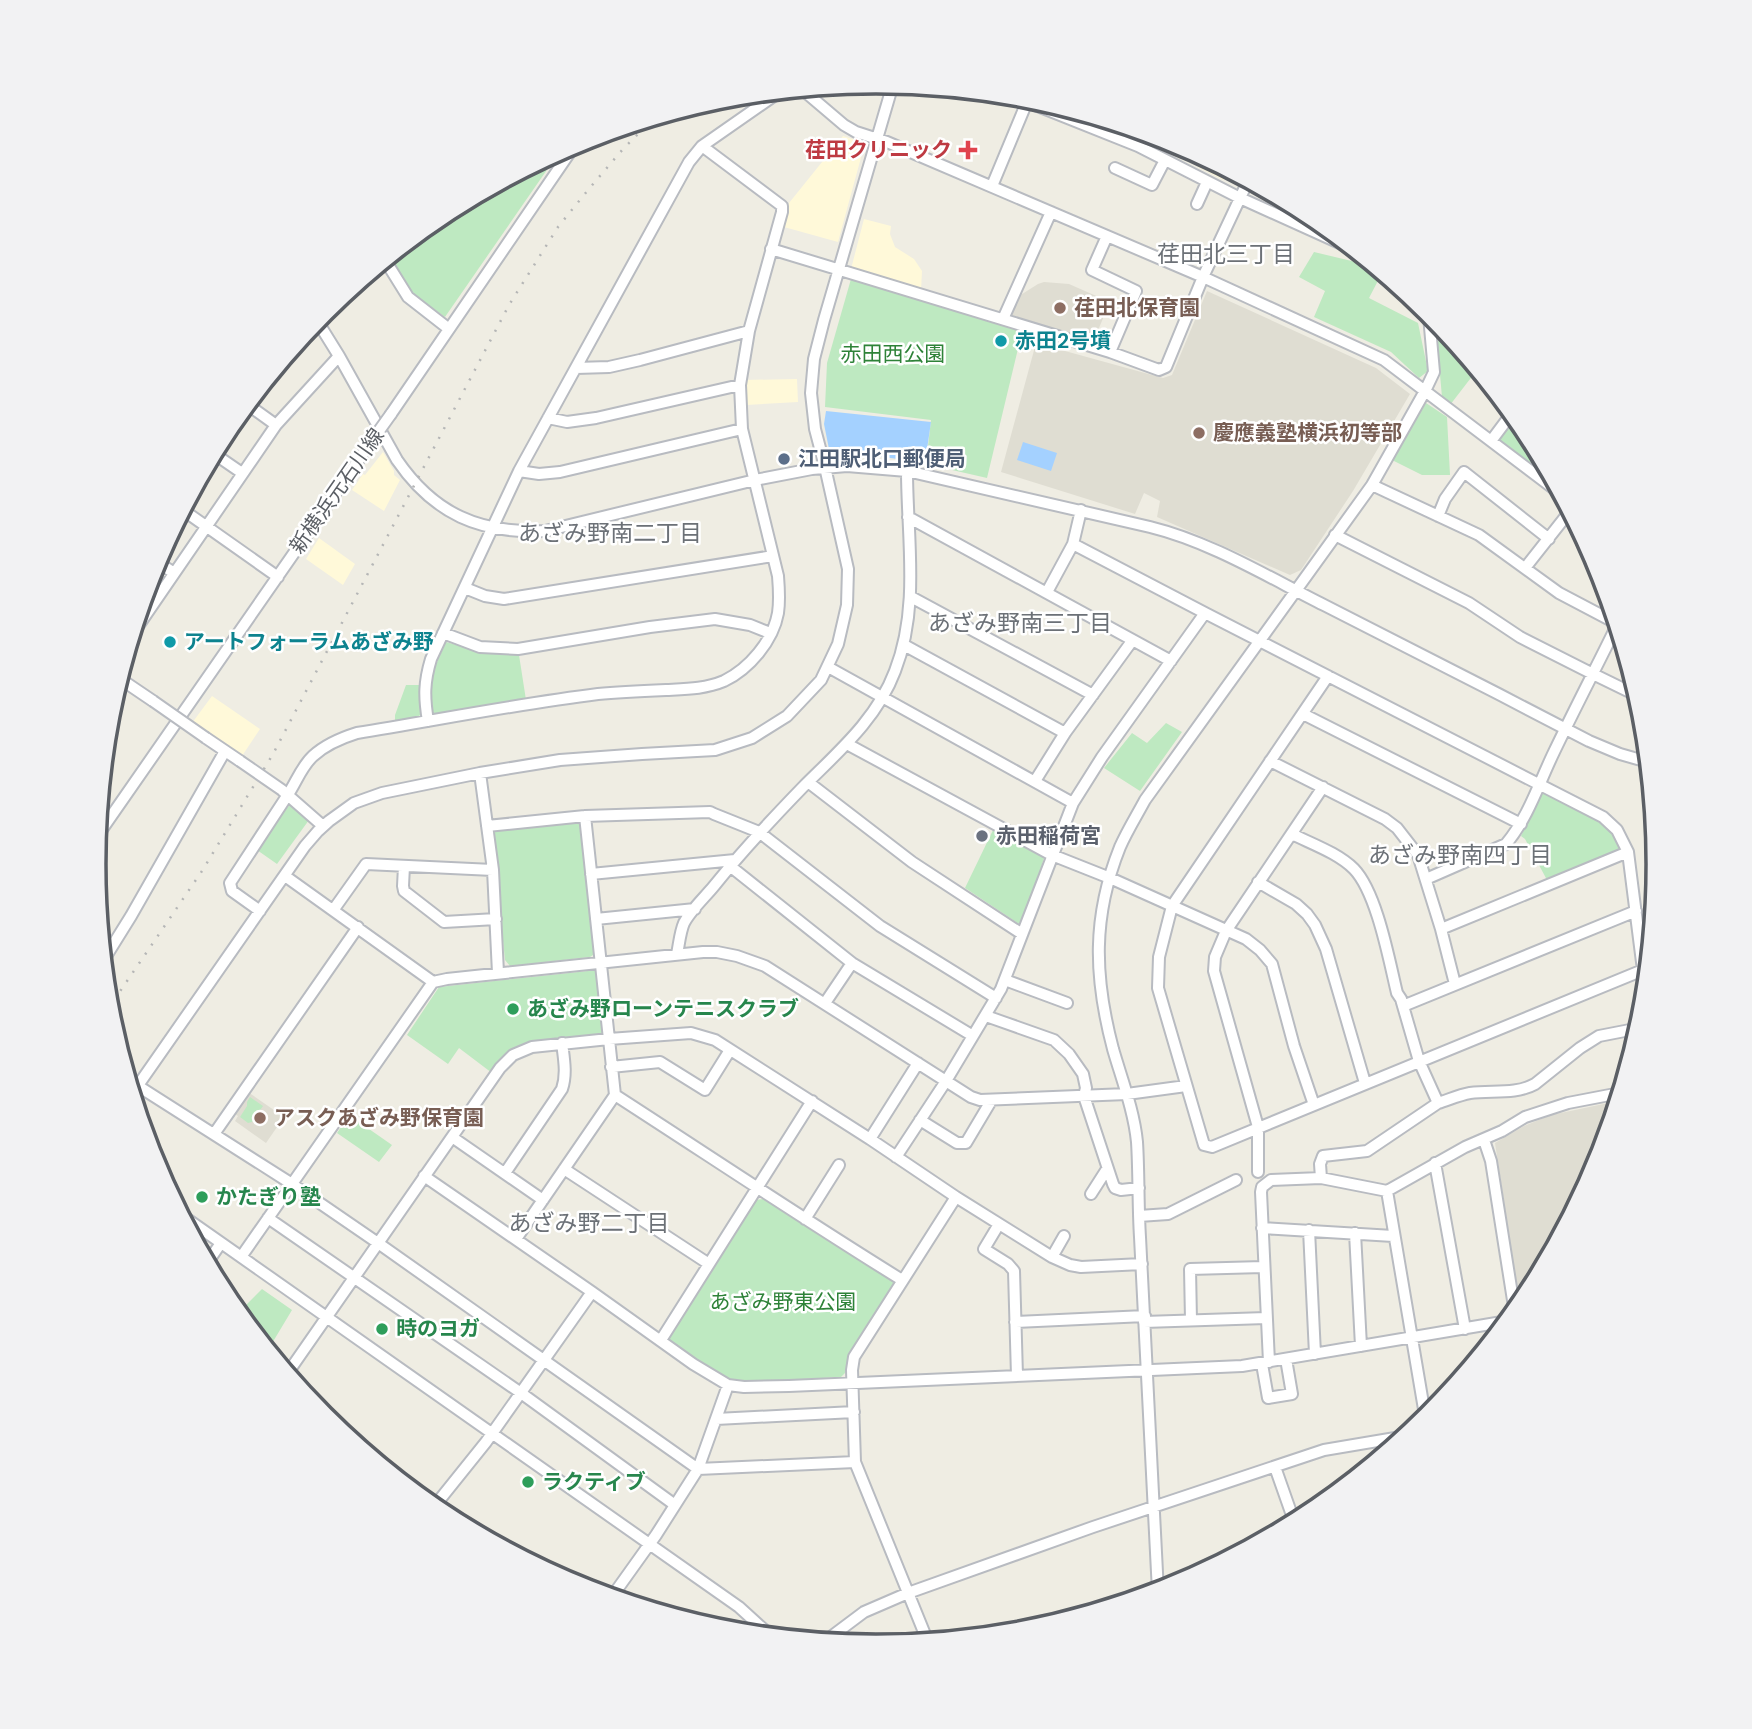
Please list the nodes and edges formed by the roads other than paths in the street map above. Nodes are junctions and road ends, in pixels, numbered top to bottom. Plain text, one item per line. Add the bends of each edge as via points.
1 (889, 95) edge
2 (812, 97) edge
3 (764, 103) edge
4 (1024, 109) edge
5 (1085, 124) edge
6 (877, 138) junction
7 (702, 146) junction
8 (1164, 160) junction
9 (564, 161) edge
10 (1115, 168) dead end
11 (1207, 182) junction
12 (992, 186) junction
13 (1244, 189) edge
14 (1240, 198) junction
15 (1197, 204) dead end
16 (1051, 212) junction
17 (1315, 232) edge
18 (1107, 236) junction
19 (771, 249) junction
20 (390, 268) edge
21 (839, 270) junction
22 (1203, 277) junction
23 (1003, 319) junction
24 (449, 329) junction
25 (323, 330) edge
26 (749, 331) junction
27 (1430, 331) edge
28 (1110, 352) junction
29 (340, 356) junction
30 (576, 368) junction
31 (740, 385) junction
32 (1425, 391) junction
33 (255, 410) edge
34 (548, 418) junction
35 (1505, 422) edge
36 (276, 425) junction
37 (742, 429) junction
38 (1491, 441) junction
39 (222, 459) edge
40 (825, 467) junction
41 (519, 471) junction
42 (907, 471) junction
43 (242, 473) junction
44 (1538, 473) edge
45 (755, 480) junction
46 (1372, 485) junction
47 (1081, 510) junction
48 (190, 515) edge
49 (1438, 516) junction
50 (908, 517) junction
51 (1564, 519) edge
52 (206, 527) junction
53 (493, 528) junction
54 (1335, 535) junction
55 (1549, 539) junction
56 (1073, 544) junction
57 (773, 556) junction
58 (166, 568) edge
59 (1525, 568) junction
60 (174, 573) junction
61 (278, 576) junction
62 (465, 588) junction
63 (1296, 591) junction
64 (1047, 592) junction
65 (911, 597) junction
66 (153, 601) edge
67 (1205, 613) junction
68 (1605, 618) edge
69 (443, 633) junction
70 (770, 633) junction
71 (1611, 636) edge
72 (1132, 641) junction
73 (1259, 641) junction
74 (904, 645) junction
75 (1171, 661) junction
76 (828, 667) junction
77 (1593, 674) junction
78 (1328, 677) junction
79 (128, 684) edge
80 (1626, 690) edge
81 (1093, 695) junction
82 (882, 698) junction
83 (1303, 714) junction
84 (428, 721) junction
85 (1565, 728) junction
86 (1065, 733) junction
87 (847, 744) junction
88 (225, 751) junction
89 (1638, 759) edge
90 (1270, 761) junction
91 (480, 773) junction
92 (1035, 780) junction
93 (808, 782) junction
94 (1539, 783) junction
95 (1323, 788) junction
96 (285, 792) junction
97 (1073, 803) junction
98 (585, 816) junction
99 (108, 821) edge
100 (1521, 824) junction
101 (323, 826) junction
102 (487, 826) junction
103 (760, 832) junction
104 (1292, 834) junction
105 (1628, 852) junction
106 (1052, 855) junction
107 (733, 863) junction
108 (404, 866) junction
109 (493, 870) junction
110 (591, 874) junction
111 (285, 876) junction
112 (1110, 878) junction
113 (1426, 879) junction
114 (1258, 882) junction
115 (1172, 906) junction
116 (334, 909) junction
117 (695, 909) junction
118 (260, 911) junction
119 (1636, 911) junction
120 (496, 919) junction
121 (596, 919) junction
122 (358, 928) junction
123 (1441, 929) junction
124 (1226, 931) junction
125 (1023, 934) junction
126 (1641, 944) edge
127 (111, 948) edge
128 (677, 954) junction
129 (600, 962) junction
130 (852, 963) junction
131 (1638, 972) edge
132 (499, 973) junction
133 (1005, 980) junction
134 (433, 982) junction
135 (1455, 984) junction
136 (996, 999) junction
137 (825, 1003) junction
138 (1067, 1003) dead end
139 (1403, 1006) junction
140 (986, 1016) junction
141 (1628, 1030) edge
142 (973, 1036) junction
143 (609, 1039) junction
144 (562, 1043) junction
145 (730, 1050) junction
146 (1419, 1061) junction
147 (918, 1063) junction
148 (611, 1067) junction
149 (946, 1081) junction
150 (1365, 1083) junction
151 (139, 1085) edge
152 (1186, 1086) junction
153 (141, 1093) edge
154 (1127, 1094) junction
155 (615, 1095) junction
156 (1610, 1095) edge
157 (1084, 1097) junction
158 (811, 1101) junction
159 (991, 1101) junction
160 (1438, 1103) junction
161 (1314, 1105) junction
162 (920, 1120) junction
163 (1258, 1127) junction
164 (214, 1134) junction
165 (452, 1137) junction
166 (870, 1139) junction
167 (1484, 1140) junction
168 (896, 1157) junction
169 (1435, 1163) junction
170 (838, 1165) dead end
171 (564, 1169) junction
172 (1107, 1169) junction
173 (1258, 1172) dead end
174 (505, 1173) junction
175 (424, 1176) junction
176 (1321, 1178) junction
177 (1236, 1180) dead end
178 (292, 1184) junction
179 (758, 1187) junction
180 (1139, 1188) junction
181 (1387, 1191) junction
182 (1091, 1194) dead end
183 (956, 1197) junction
184 (543, 1200) junction
185 (1139, 1216) junction
186 (268, 1218) junction
187 (805, 1219) junction
188 (999, 1224) junction
189 (196, 1225) edge
190 (1262, 1228) junction
191 (1309, 1230) junction
192 (1356, 1233) junction
193 (1065, 1236) dead end
194 (1394, 1236) junction
195 (516, 1239) junction
196 (221, 1243) junction
197 (378, 1243) junction
198 (213, 1255) edge
199 (1052, 1257) junction
200 (241, 1258) junction
201 (709, 1264) junction
202 (1142, 1264) junction
203 (1264, 1267) junction
204 (354, 1277) junction
205 (902, 1280) junction
206 (592, 1292) junction
207 (1513, 1296) edge
208 (326, 1318) junction
209 (1266, 1318) junction
210 (1145, 1319) junction
211 (1191, 1320) junction
212 (1015, 1322) junction
213 (1494, 1324) edge
214 (1465, 1329) junction
215 (1412, 1338) junction
216 (661, 1340) junction
217 (1360, 1346) junction
218 (1315, 1354) junction
219 (1286, 1359) junction
220 (545, 1360) junction
221 (1266, 1363) junction
222 (292, 1366) edge
223 (1148, 1370) junction
224 (1017, 1376) junction
225 (852, 1383) junction
226 (728, 1385) junction
227 (521, 1394) junction
228 (1423, 1405) edge
229 (854, 1412) junction
230 (716, 1419) junction
231 (493, 1433) junction
232 (1388, 1439) edge
233 (855, 1462) junction
234 (1275, 1467) junction
235 (698, 1469) junction
236 (440, 1499) edge
237 (675, 1505) junction
238 (1154, 1507) junction
239 (1291, 1513) edge
240 (649, 1544) junction
241 (1157, 1581) edge
242 (617, 1590) edge
243 (908, 1593) junction
244 (759, 1625) edge
245 (836, 1633) edge
246 (924, 1633) edge

1 - 6 street
2 - 6 street via 844,125
3 - 7 street
4 - 12 street
5 - 8 street
6 - 12 street
6 - 21 street
7 - 19 street via 782,206
7 - 30 street
8 - 10 street via 1152,185
8 - 11 street
9 - 24 street, 新横浜元石川線
11 - 14 street
11 - 15 street
12 - 16 street
13 - 14 street
14 - 17 street
14 - 22 street
16 - 18 street
16 - 23 street
18 - 22 street
18 - 28 street via 1092,270 1136,291
19 - 21 street
19 - 26 street
20 - 24 street via 408,297
21 - 23 street
21 - 40 street via 814,359 810,393
22 - 28 street via 1166,367 1159,370
22 - 32 street via 1384,360
23 - 28 street
24 - 61 street, 新横浜元石川線, bridge
25 - 29 street
26 - 30 street via 609,367
26 - 31 street
27 - 32 street via 1434,372
29 - 36 street
29 - 53 street via 397,460 414,482 451,512
30 - 34 street
31 - 34 street via 596,418 568,422
31 - 37 street
32 - 38 street
32 - 46 street
33 - 36 street
34 - 41 street
35 - 38 street
36 - 43 street
37 - 41 street via 560,472
37 - 45 street
38 - 44 street
39 - 43 street
40 - 42 street
40 - 45 street
40 - 76 street via 848,569 848,605
41 - 53 street
42 - 47 street
42 - 50 street
43 - 52 street
45 - 53 street via 545,531
45 - 57 street
46 - 49 street
46 - 54 street
47 - 56 street
47 - 63 street via 1188,539
48 - 52 street
49 - 55 street via 1464,472
49 - 59 street via 1479,535
50 - 64 street
50 - 65 street
51 - 55 street
52 - 60 street
52 - 61 street
53 - 62 street
54 - 63 street
54 - 77 street via 1469,603
55 - 59 street
56 - 64 street
56 - 67 street
57 - 62 street via 505,599
57 - 70 street via 780,594
58 - 60 street
59 - 68 street
60 - 66 street
61 - 99 street, 新横浜元石川線
62 - 69 street
63 - 73 street
63 - 85 street
64 - 72 street
65 - 74 street
65 - 81 street
67 - 73 street
67 - 75 street
69 - 70 street via 480,647 518,649 715,619
69 - 84 street via 425,678
70 - 84 street via 747,665 703,688 545,700
71 - 77 street
72 - 75 street
72 - 81 street
73 - 78 street
73 - 112 street via 1145,800
74 - 82 street
74 - 86 street
75 - 97 street
76 - 82 street
76 - 91 street via 787,716 752,738 720,749 560,760
77 - 80 street
77 - 85 street
78 - 83 street
78 - 94 street
79 - 88 street, bridge
81 - 86 street
82 - 87 street
82 - 92 street
83 - 90 street
83 - 100 street
84 - 96 street via 342,738 311,758
85 - 89 street
85 - 94 street
86 - 92 street
87 - 93 street
87 - 106 street
88 - 96 street, bridge
88 - 127 street
90 - 95 street
90 - 115 street
91 - 101 street via 382,793 354,803
91 - 102 street
92 - 97 street
93 - 103 street
93 - 125 street via 912,862
94 - 100 street
94 - 105 street via 1602,817 1618,830
95 - 104 street
95 - 113 street via 1397,828 1418,855
96 - 101 street
96 - 118 street via 230,883 232,891
97 - 106 street
98 - 102 street
98 - 103 street via 710,812
98 - 110 street
100 - 113 street via 1506,844
101 - 111 street
102 - 109 street
103 - 107 street
103 - 136 street via 880,926
104 - 114 street
104 - 139 street via 1343,860 1362,880 1376,909
105 - 119 street
105 - 123 street
106 - 112 street
106 - 125 street
107 - 110 street
107 - 117 street
107 - 130 street
108 - 109 street
108 - 116 street via 366,864
108 - 120 street via 404,891 444,922
109 - 120 street
110 - 121 street
111 - 116 street
111 - 118 street
112 - 115 street
112 - 154 street via 1101,911 1100,989
113 - 123 street
114 - 124 street
114 - 150 street via 1296,904 1315,925
115 - 124 street
115 - 152 street via 1160,949 1158,988
116 - 122 street
117 - 121 street
117 - 128 street via 684,924
118 - 151 street
119 - 126 street
119 - 135 street
120 - 132 street
121 - 129 street
122 - 134 street
122 - 164 street
123 - 135 street
124 - 161 street via 1246,939 1272,964
124 - 163 street via 1214,971
125 - 133 street
128 - 129 street
128 - 137 street via 717,952 754,961
129 - 132 street
129 - 143 street
130 - 137 street
130 - 142 street
131 - 146 street
132 - 134 street
133 - 136 street
133 - 138 street
134 - 178 street
135 - 139 street
136 - 140 street
137 - 147 street
139 - 146 street
140 - 142 street
140 - 157 street via 1055,1041 1083,1074
141 - 160 street via 1599,1036 1527,1088 1468,1093
142 - 149 street
143 - 144 street
143 - 145 street via 691,1033
143 - 148 street
144 - 165 street via 513,1055
144 - 174 street via 562,1089
145 - 148 street via 705,1090 660,1062
145 - 158 street
146 - 150 street
146 - 160 street
147 - 149 street
147 - 166 street
148 - 155 street
149 - 159 street via 974,1099
149 - 162 street
150 - 161 street
152 - 154 street
152 - 163 street via 1204,1145 1212,1147
153 - 164 street
154 - 157 street
154 - 180 street via 1137,1139
155 - 171 street
155 - 179 street
156 - 167 street via 1546,1109
157 - 159 street
157 - 172 street
158 - 166 street
158 - 179 street
159 - 162 street via 966,1143 957,1143
160 - 176 street via 1367,1151 1323,1156
161 - 163 street
162 - 168 street
163 - 173 street
164 - 178 street
165 - 174 street
165 - 175 street
166 - 168 street
167 - 169 street
167 - 207 street
168 - 183 street
169 - 181 street
169 - 214 street
170 - 187 street
171 - 184 street
171 - 201 street
172 - 180 street via 1115,1188
172 - 182 street
174 - 184 street
175 - 195 street
175 - 197 street
176 - 181 street
176 - 190 street via 1270,1180 1261,1192
177 - 185 street via 1168,1214
178 - 186 street
178 - 197 street
179 - 187 street
179 - 201 street
180 - 185 street
181 - 194 street
183 - 188 street
183 - 205 street
184 - 195 street
185 - 202 street
186 - 200 street
186 - 204 street
187 - 205 street
188 - 199 street
188 - 212 street via 984,1249 1014,1271
189 - 196 street
190 - 191 street
190 - 203 street
191 - 192 street
191 - 218 street
192 - 194 street
192 - 217 street
193 - 199 street
194 - 215 street
195 - 206 street
196 - 198 street
196 - 200 street
197 - 204 street
197 - 220 street
199 - 202 street via 1081,1267
200 - 208 street
201 - 216 street
202 - 210 street
203 - 209 street
203 - 211 street via 1190,1269
204 - 208 street
204 - 227 street
205 - 225 street via 854,1357
206 - 216 street
206 - 220 street
208 - 222 street
208 - 231 street
209 - 211 street
209 - 221 street
210 - 211 street
210 - 212 street
210 - 223 street
212 - 224 street
213 - 214 street
214 - 215 street
215 - 217 street
215 - 228 street
216 - 226 street
217 - 218 street
218 - 219 street
219 - 221 street
219 - 221 street via 1292,1394 1268,1398
220 - 227 street
220 - 235 street
221 - 223 street
223 - 224 street
223 - 238 street
224 - 225 street
225 - 226 street
225 - 229 street
226 - 230 street
227 - 231 street
227 - 237 street
229 - 230 street
229 - 233 street
230 - 235 street
231 - 236 street
231 - 240 street
232 - 234 street via 1324,1450
233 - 235 street
233 - 243 street
234 - 238 street
234 - 239 street
235 - 237 street
237 - 240 street
238 - 241 street
238 - 243 street
240 - 242 street
240 - 244 street
243 - 245 street via 864,1612
243 - 246 street

